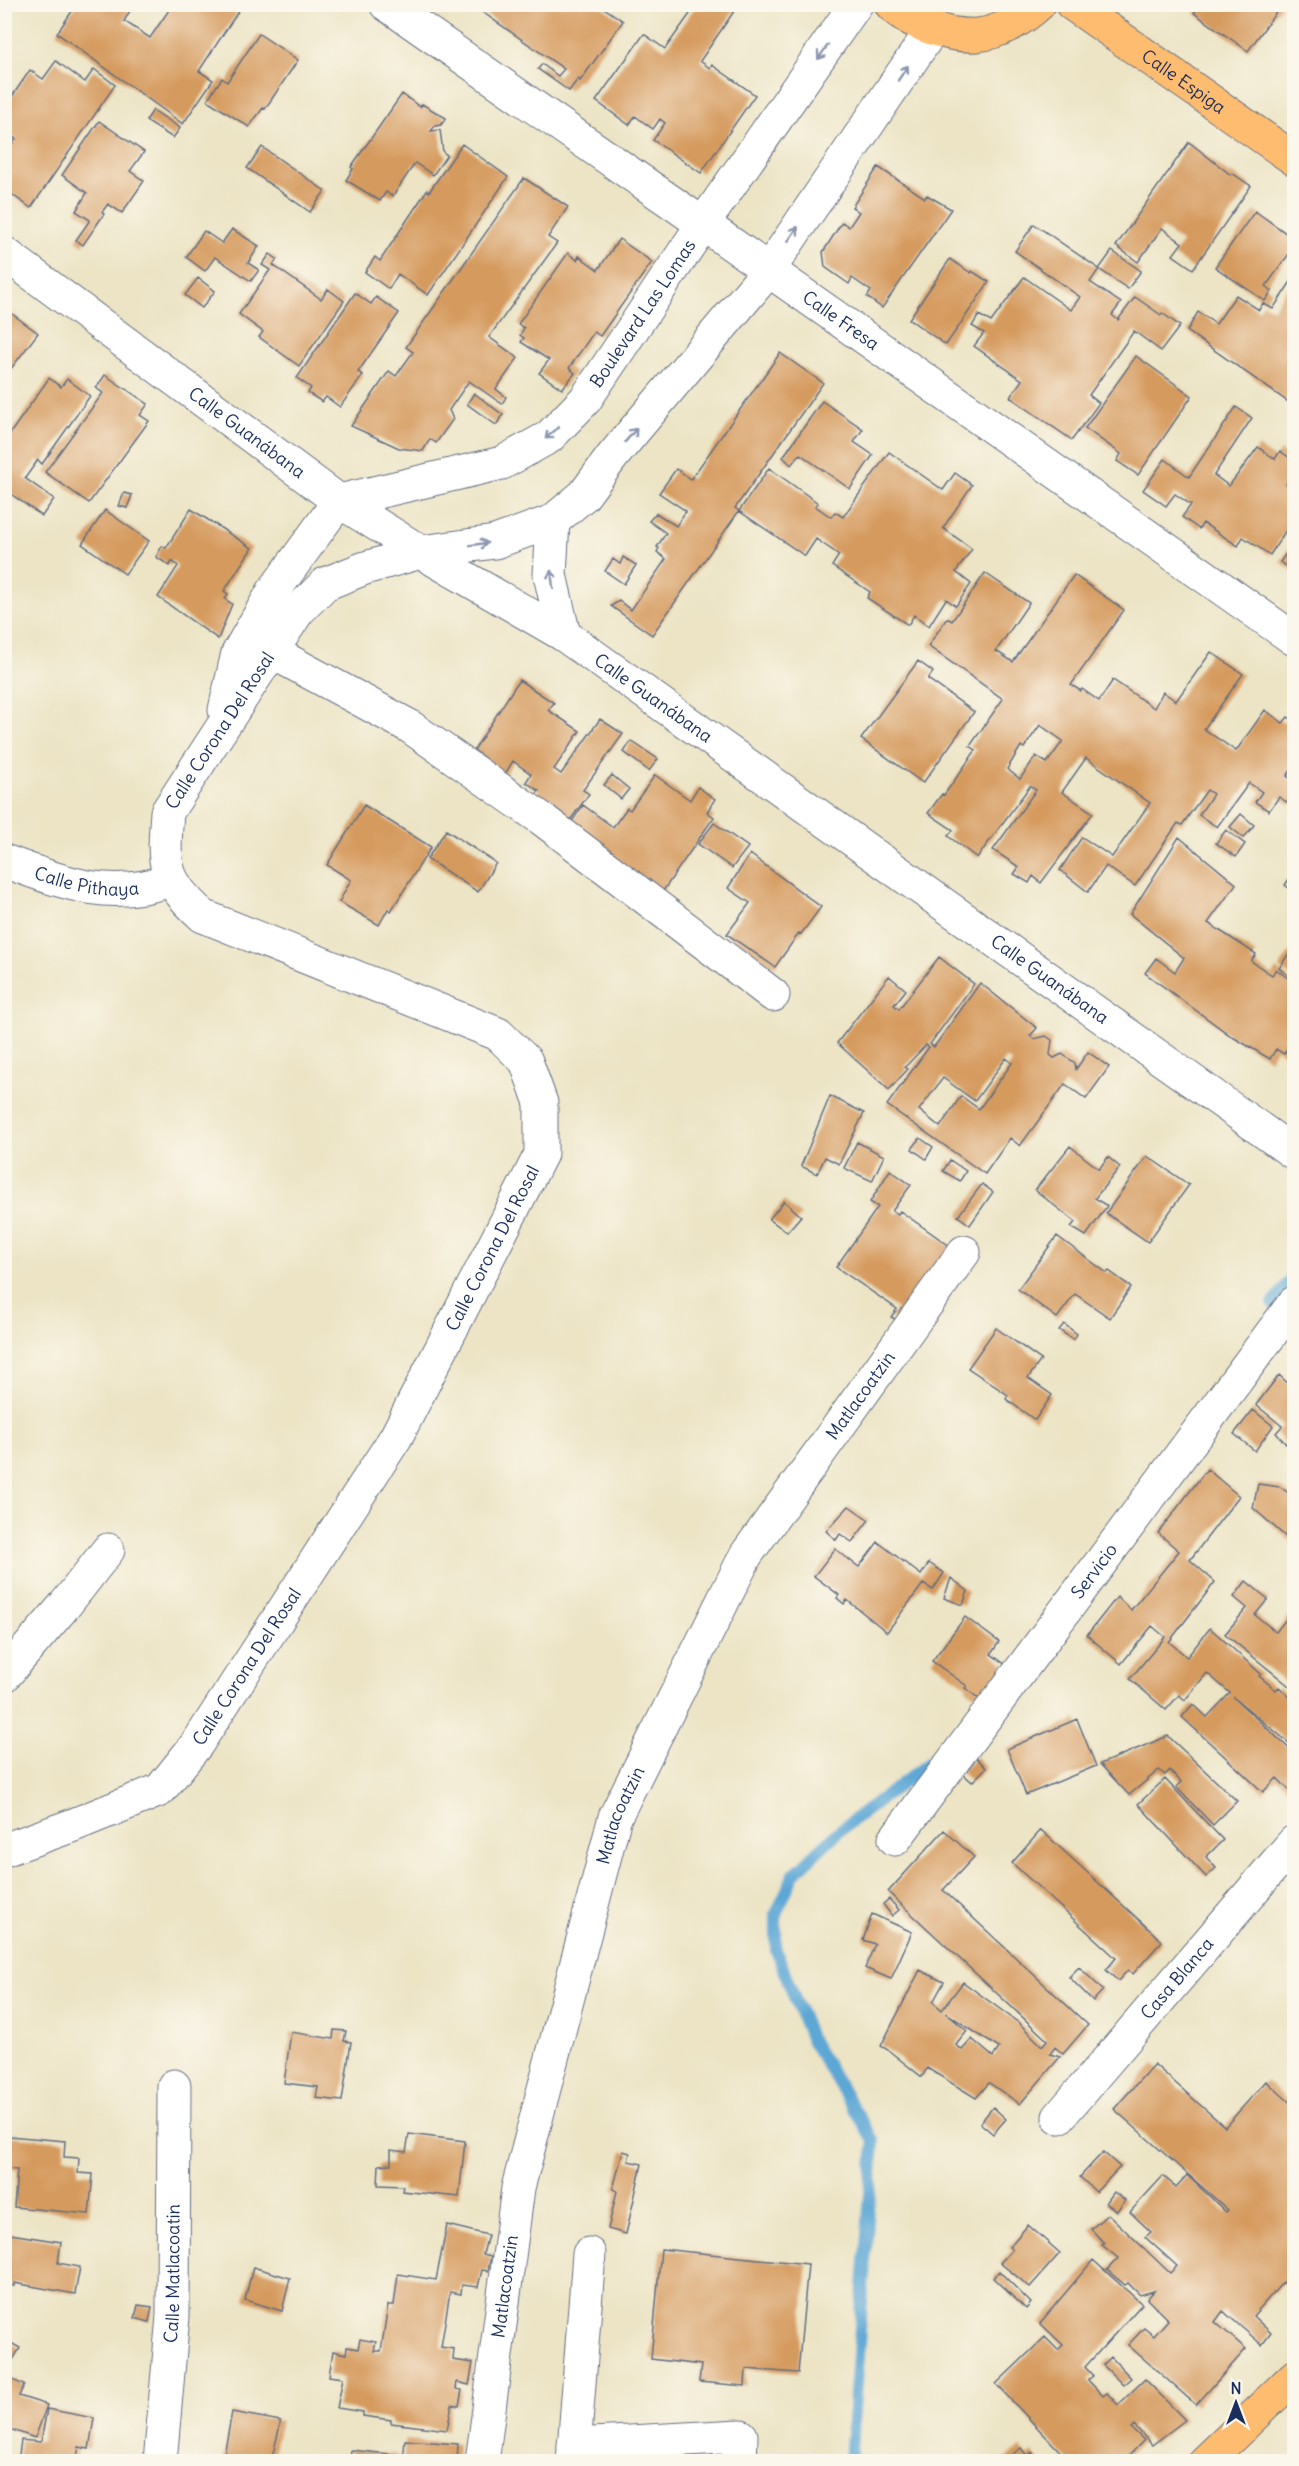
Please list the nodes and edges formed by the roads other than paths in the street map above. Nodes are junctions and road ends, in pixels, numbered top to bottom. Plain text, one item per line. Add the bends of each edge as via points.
1 (386, 4) edge
2 (856, 4) edge
3 (891, 4) edge
4 (1040, 4) edge
5 (1072, 4) edge
6 (932, 30) junction
7 (1294, 159) edge
8 (703, 224) junction
9 (4, 253) edge
10 (768, 271) junction
11 (339, 501) junction
12 (553, 521) junction
13 (421, 552) junction
14 (564, 634) junction
15 (1294, 639) edge
16 (272, 652) junction
17 (221, 730) junction
18 (4, 861) edge
19 (170, 880) junction
20 (773, 995) dead end
21 (1294, 1154) edge
22 (964, 1252) dead end
23 (1294, 1303) edge
24 (108, 1550) dead end
25 (4, 1676) edge
26 (895, 1839) dead end
27 (1294, 1842) edge
28 (4, 1850) edge
29 (174, 2086) dead end
30 (1059, 2117) dead end
31 (589, 2254) dead end
32 (1294, 2376) edge
33 (573, 2453) edge
34 (160, 2462) edge
35 (482, 2462) edge
36 (740, 2462) edge
37 (1205, 2462) edge

1 - 8 street, Calle Fresa
2 -> 8 street, Boulevard Las Lomas
3 - 6 main road via 898,12
4 - 6 main road via 1020,21 977,35
5 - 7 main road, Calle Espiga
10 -> 6 street
8 - 10 street, Calle Fresa
8 -> 11 street, Boulevard Las Lomas via 585,400 549,437 502,463
9 - 11 street, Calle Guanábana
12 -> 10 street via 584,495
10 - 15 street, Calle Fresa
11 - 13 street, Calle Guanábana
11 - 17 street via 273,592 238,653
13 -> 12 street via 495,542
14 -> 12 street via 550,575
13 - 14 street, Calle Guanábana
13 - 16 street, Calle Corona Del Rosal via 325,584 298,611
14 - 21 street, Calle Guanábana
16 - 17 street, Calle Corona Del Rosal
16 - 20 street via 409,726 542,819
17 - 19 street, Calle Corona Del Rosal via 167,812 165,848
18 - 19 street, Calle Pithaya via 61,881 112,891 146,888
19 - 28 street, Calle Corona Del Rosal via 203,916 498,1034 526,1061 541,1103 541,1154 396,1437 197,1744 160,1790
22 - 35 street, Matlacoatzin via 746,1555 615,1817 518,2188
23 - 26 street, Servicio
24 - 25 street
27 - 30 street, Casa Blanca
29 - 34 street, Calle Matlacoatin via 173,2316
31 - 33 street
32 - 37 main road
33 - 36 street via 741,2436

